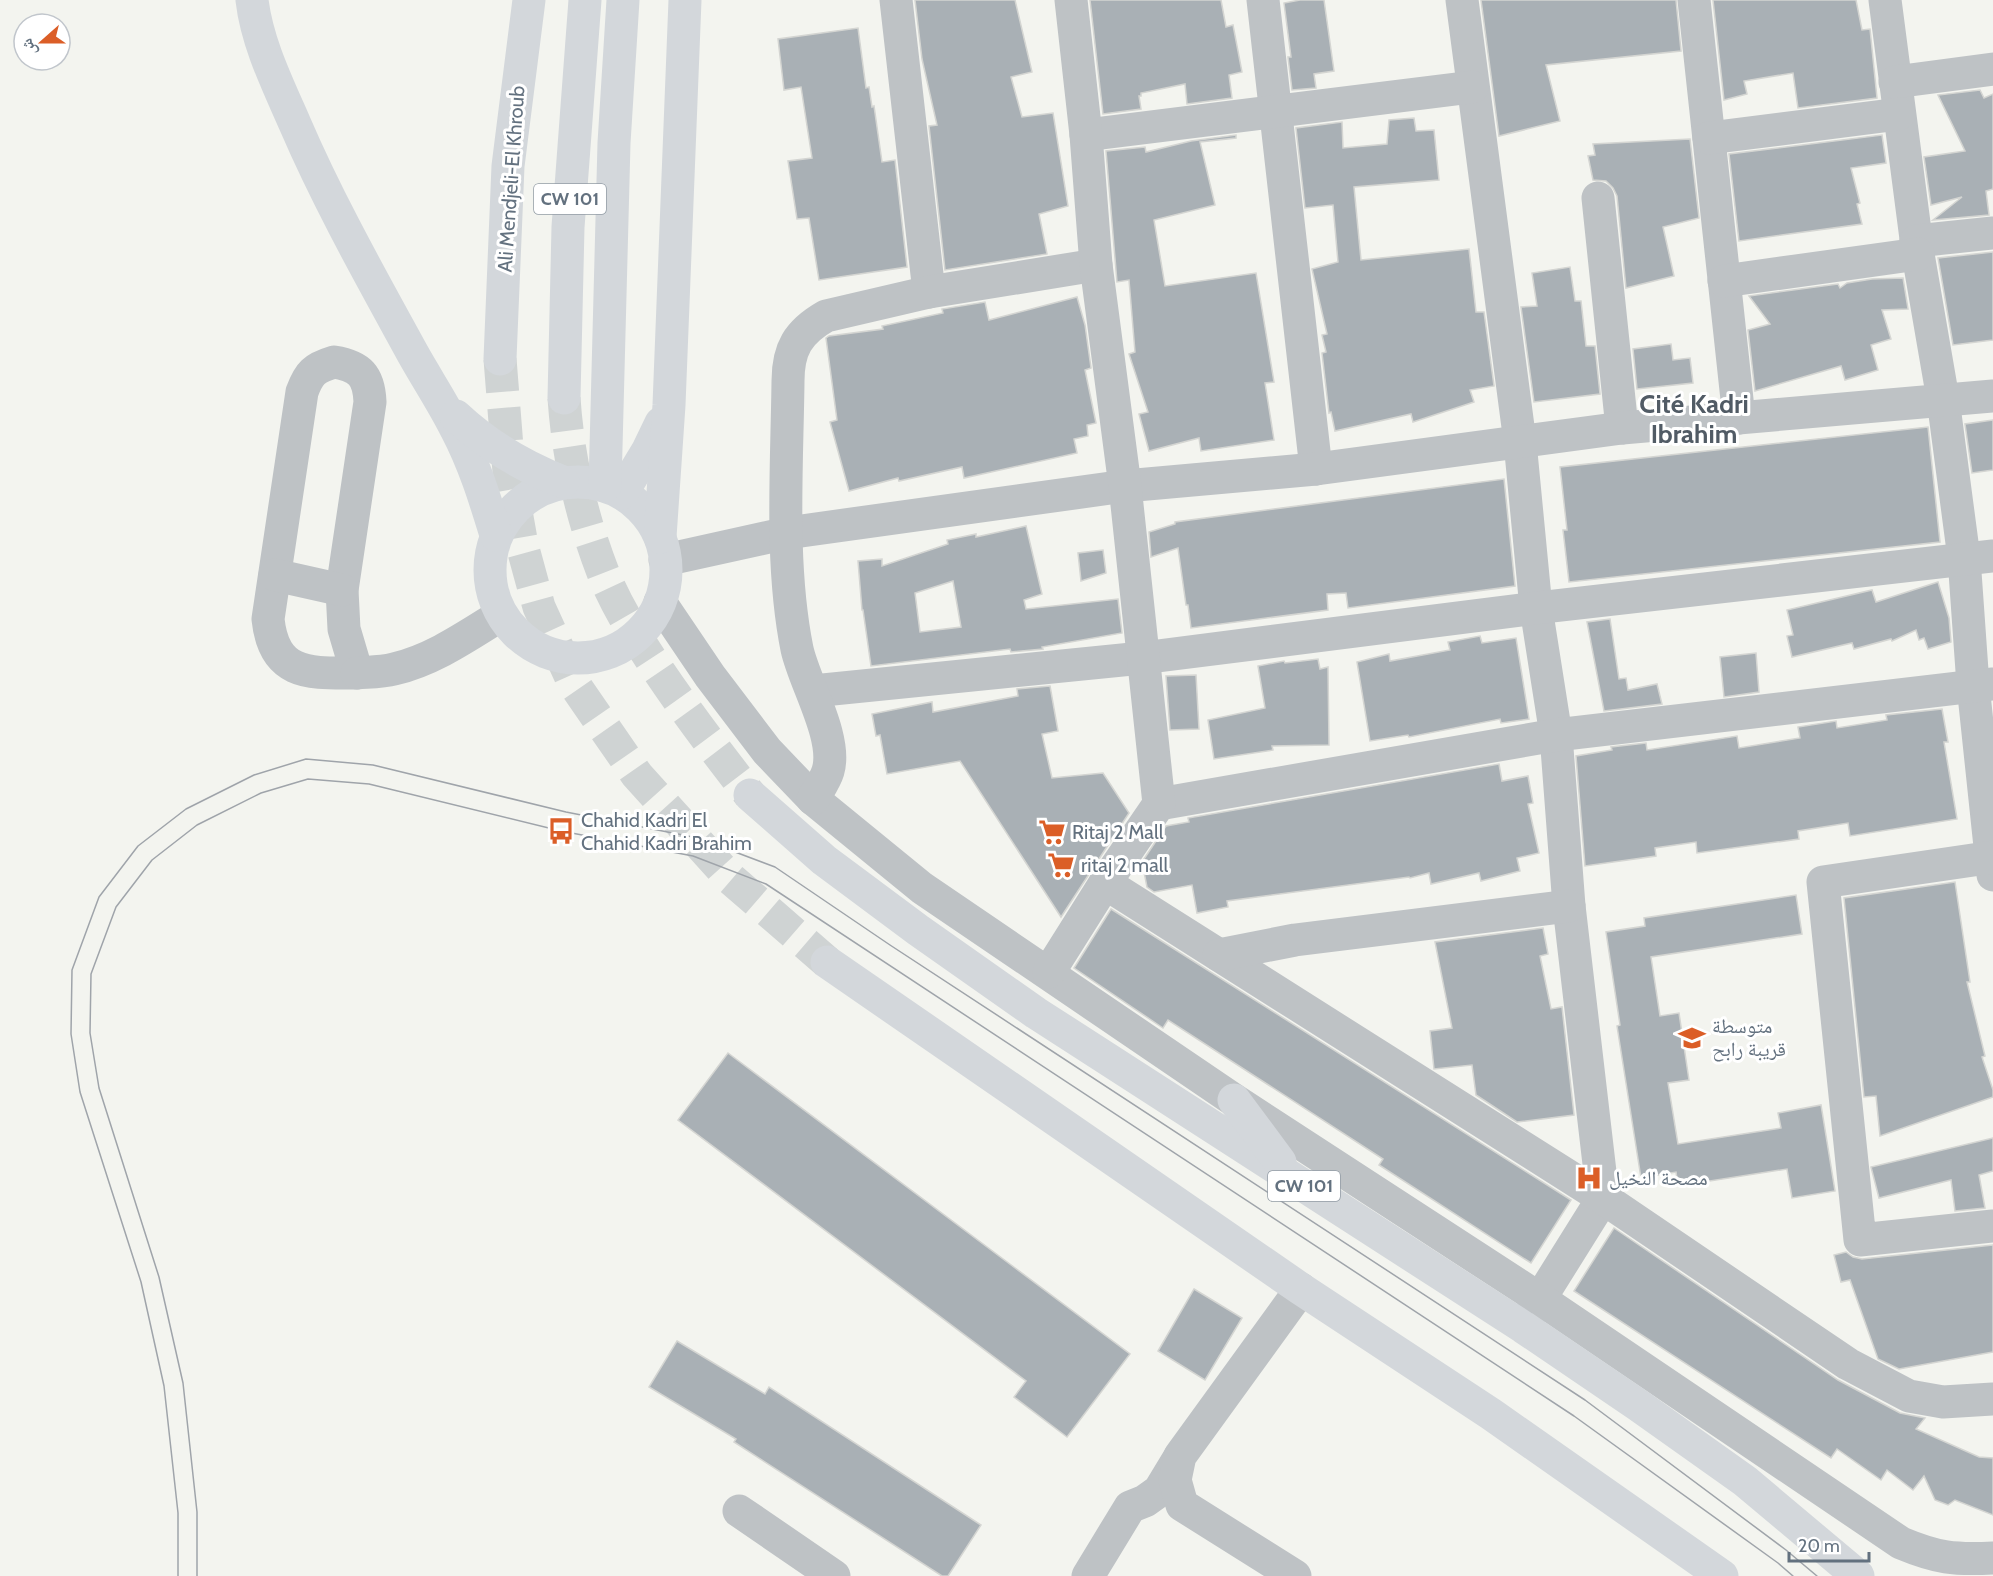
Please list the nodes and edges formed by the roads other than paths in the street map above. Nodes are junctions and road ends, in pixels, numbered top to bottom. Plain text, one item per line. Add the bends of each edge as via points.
1 (252, 0) edge
2 (520, 0) edge
3 (529, 0) edge
4 (585, 0) edge
5 (623, 0) edge
6 (685, 0) edge
7 (896, 0) edge
8 (1071, 0) edge
9 (1263, 0) edge
10 (1462, 0) edge
11 (1694, 0) edge
12 (1885, 0) edge
13 (523, 39) junction
14 (1993, 69) edge
15 (1472, 87) junction
16 (1897, 98) junction
17 (1276, 113) junction
18 (1086, 135) junction
19 (1709, 138) junction
20 (1598, 198) dead end
21 (1993, 233) edge
22 (1917, 247) junction
23 (1096, 266) junction
24 (1724, 281) junction
25 (929, 292) junction
26 (500, 359) tunnel mouth
27 (437, 395) junction
28 (1993, 396) edge
29 (564, 398) tunnel mouth
30 (1943, 399) junction
31 (669, 405) junction
32 (1739, 418) junction
33 (1622, 428) junction
34 (1520, 442) junction
35 (1316, 469) junction
36 (563, 482) junction
37 (1125, 486) junction
38 (614, 490) junction
39 (787, 533) junction
40 (496, 535) junction
41 (663, 548) junction
42 (1979, 557) edge
43 (275, 575) junction
44 (342, 590) junction
45 (660, 602) junction
46 (1536, 608) junction
47 (501, 615) junction
48 (1142, 658) junction
49 (357, 674) junction
50 (1983, 685) edge
51 (813, 692) junction
52 (1556, 735) junction
53 (750, 795) tunnel mouth
54 (813, 799) junction
55 (1159, 804) junction
56 (1992, 863) edge
57 (1105, 883) junction
58 (1569, 906) junction
59 (1219, 955) junction
60 (827, 962) tunnel mouth
61 (1049, 972) junction
62 (1234, 1100) junction
63 (1291, 1178) junction
64 (1603, 1198) junction
65 (1993, 1226) edge
66 (1301, 1289) junction
67 (1540, 1299) junction
68 (1523, 1327) junction
69 (1993, 1399) edge
70 (1180, 1456) junction
71 (739, 1510) dead end
72 (1993, 1558) edge
73 (834, 1576) edge
74 (1088, 1576) edge
75 (1295, 1576) edge
76 (1722, 1576) edge
77 (1858, 1576) edge

1 - 27 main road via 275,77 311,161
2 - 13 main road
3 - 13 main road, Ali Mendjeli-El Khroub / CW 101
4 - 29 main road, CW 101 via 568,228
5 - 38 main road via 614,143
6 - 31 main road
7 - 25 street
8 - 18 street
9 - 17 street
10 - 15 street
11 - 19 street
12 - 16 street
13 - 26 main road, Ali Mendjeli-El Khroub / CW 101 via 508,166
14 - 16 street
15 - 17 street
15 - 34 street
16 - 19 street
16 - 22 street
17 - 18 street
17 - 35 street
18 - 23 street
19 - 24 street
20 - 33 street
21 - 22 street
22 - 24 street
22 - 30 street
23 - 25 street
23 - 37 street
24 - 32 street
25 - 39 street via 826,316 812,324 792,349 788,365
27 - 36 main road via 454,415 494,448
27 - 40 main road via 472,463
28 - 30 street
30 - 32 street
30 - 42 street
31 - 38 main road via 648,450
31 - 41 main road
32 - 33 street
33 - 34 street
34 - 35 street
34 - 46 street
35 - 37 street
36 - 38 main road via 584,481
36 - 40 main road via 535,492 512,510
37 - 39 street
37 - 48 street
38 - 41 main road via 638,505
39 - 41 street
39 - 51 street via 790,601 798,651
40 - 47 main road via 489,562 491,589
41 - 45 main road via 666,581
42 - 46 street
42 - 50 street
43 - 44 street
43 - 44 street via 302,392 319,367 334,362 349,365 362,374 369,387 370,402
43 - 49 street via 268,620 276,649 285,660 313,673
44 - 49 street via 344,629
45 - 47 main road via 646,627 625,646 599,657 570,659 543,652 519,637
45 - 54 street via 767,751
46 - 48 street
46 - 52 street
47 - 49 street via 412,664
48 - 51 street
48 - 55 street
50 - 52 street
50 - 56 street
51 - 54 street via 830,751 828,771
52 - 55 street
52 - 58 street
53 - 63 main road, CW 101 via 824,860 918,930
54 - 61 street via 922,888
55 - 57 street
56 - 65 street via 1823,882 1860,1240
57 - 59 street
57 - 61 street
58 - 59 street via 1295,940
58 - 64 street
59 - 64 street
60 - 66 main road
61 - 62 street
62 - 63 main road
62 - 67 street
63 - 68 main road, CW 101
64 - 67 street
64 - 69 street via 1880,1383 1909,1396 1944,1402
66 - 70 street
66 - 76 main road via 1491,1414
67 - 68 street
67 - 72 street via 1901,1543 1928,1555 1957,1560
68 - 77 main road, CW 101 via 1744,1481
70 - 74 street via 1159,1491 1130,1507
70 - 75 street via 1175,1480 1182,1505
71 - 73 street

